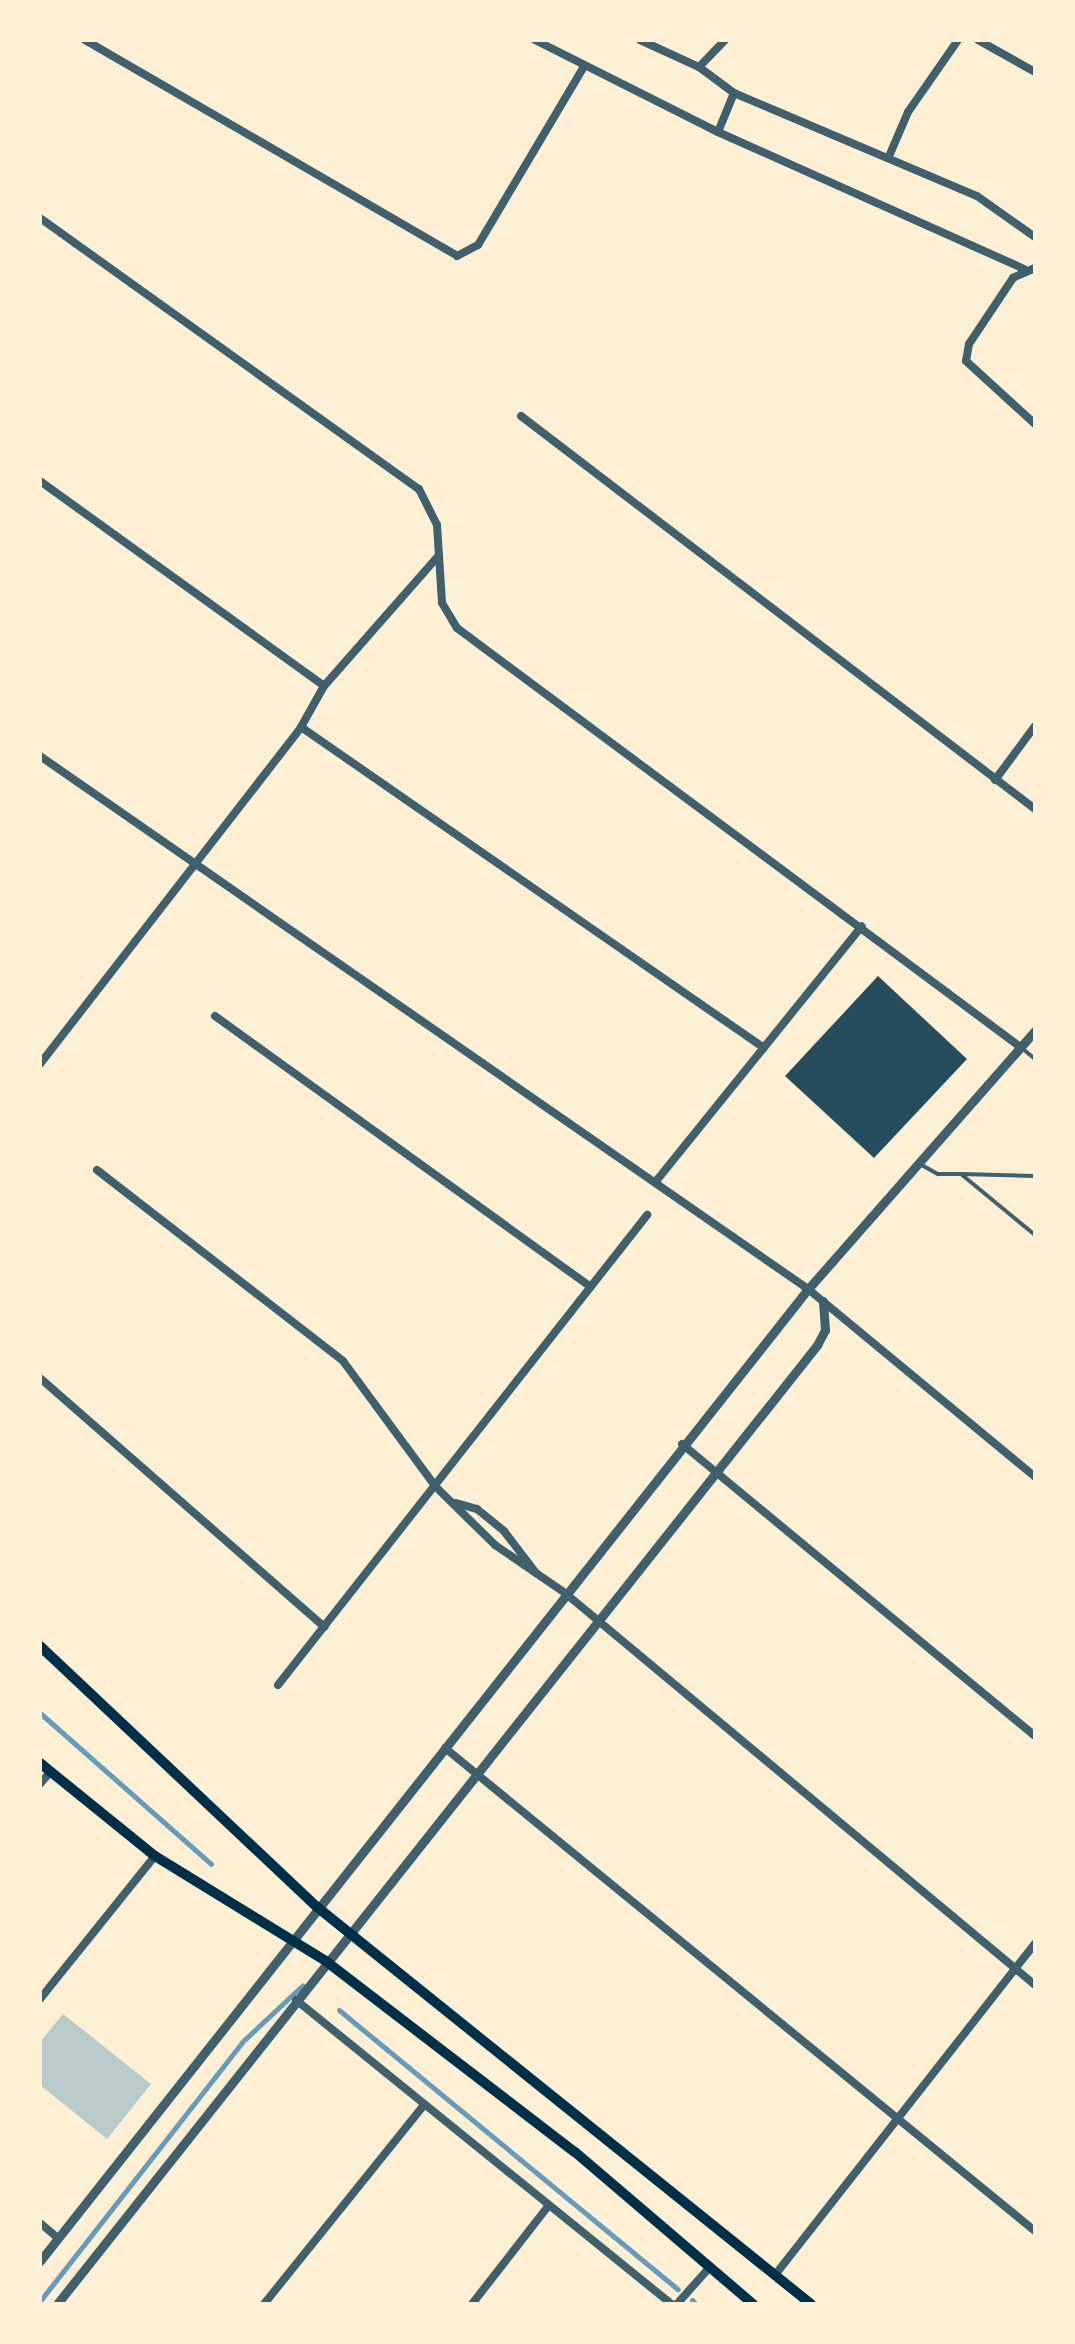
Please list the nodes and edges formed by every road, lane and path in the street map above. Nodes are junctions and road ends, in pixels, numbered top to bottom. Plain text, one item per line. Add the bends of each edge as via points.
1 (85, 40) edge
2 (534, 40) edge
3 (640, 40) edge
4 (725, 40) edge
5 (958, 40) edge
6 (978, 40) edge
7 (699, 66) junction
8 (583, 68) junction
9 (1035, 72) edge
10 (734, 93) junction
11 (718, 132) junction
12 (890, 154) junction
13 (40, 218) edge
14 (1035, 237) edge
15 (1035, 268) edge
16 (1024, 269) junction
17 (521, 416) dead end
18 (1035, 424) edge
19 (40, 481) edge
20 (439, 555) junction
21 (324, 686) junction
22 (1035, 726) edge
23 (302, 727) junction
24 (40, 756) edge
25 (995, 780) junction
26 (1035, 809) edge
27 (195, 861) junction
28 (862, 926) junction
29 (214, 1016) dead end
30 (1035, 1031) edge
31 (1019, 1046) junction
32 (764, 1048) junction
33 (1035, 1059) edge
34 (40, 1064) edge
35 (918, 1164) junction
36 (97, 1170) dead end
37 (960, 1174) junction
38 (1035, 1176) edge
39 (657, 1180) junction
40 (648, 1215) dead end
41 (1035, 1235) edge
42 (590, 1287) junction
43 (808, 1289) junction
44 (823, 1301) junction
45 (40, 1378) edge
46 (682, 1444) junction
47 (715, 1472) junction
48 (1035, 1476) edge
49 (436, 1487) junction
50 (456, 1503) junction
51 (536, 1573) junction
52 (565, 1594) junction
53 (595, 1621) junction
54 (324, 1627) junction
55 (40, 1646) edge
56 (278, 1686) dead end
57 (1035, 1736) edge
58 (444, 1748) junction
59 (40, 1762) edge
60 (50, 1772) junction
61 (476, 1775) junction
62 (40, 1784) edge
63 (154, 1856) junction
64 (317, 1907) junction
65 (350, 1934) junction
66 (291, 1938) junction
67 (1035, 1944) edge
68 (326, 1962) junction
69 (1015, 1969) junction
70 (1035, 1985) edge
71 (40, 1999) edge
72 (296, 2000) junction
73 (424, 2105) junction
74 (897, 2119) junction
75 (549, 2204) junction
76 (40, 2224) edge
77 (1035, 2231) edge
78 (58, 2238) junction
79 (40, 2261) edge
80 (710, 2268) junction
81 (775, 2275) junction
82 (57, 2304) edge
83 (264, 2304) edge
84 (472, 2304) edge
85 (674, 2304) edge
86 (753, 2304) edge
87 (812, 2304) edge

1 - 8 street via 457,256 478,245
2 - 8 street
3 - 7 street
4 - 7 street
5 - 12 street via 908,112
6 - 9 street
7 - 10 street
8 - 11 street
10 - 11 street
10 - 12 street
11 - 16 street
12 - 14 street via 977,196
13 - 20 street via 419,489 437,525
15 - 16 street
16 - 18 street via 969,344 966,361
17 - 25 street
19 - 21 street
20 - 21 street
20 - 28 street via 442,603 457,628
21 - 23 street
22 - 25 street
23 - 27 street
23 - 32 street
24 - 27 street
25 - 26 street
27 - 34 street
27 - 39 street
28 - 31 street
28 - 32 street
29 - 42 street
30 - 31 street
31 - 33 lane
31 - 35 street
32 - 39 street
35 - 37 lane via 938,1174
35 - 43 street
36 - 49 street via 343,1360
37 - 38 lane
37 - 41 lane
39 - 43 street
40 - 42 street
42 - 49 street
43 - 44 street
43 - 46 street
44 - 47 street via 826,1330 817,1346
44 - 48 street
45 - 54 street
46 - 47 street
46 - 52 street
47 - 53 street
47 - 57 street
49 - 50 street
49 - 54 street
50 - 51 street via 494,1545
50 - 51 street via 504,1530
51 - 52 street
52 - 53 street
52 - 58 street
53 - 61 street
53 - 69 street
54 - 56 street
55 - 64 main road
58 - 61 street
58 - 64 street
59 - 60 main road
60 - 62 street
60 - 63 main road
61 - 65 street
61 - 74 street
63 - 66 main road
63 - 71 street
64 - 65 main road
64 - 66 street
65 - 68 street
65 - 81 main road
66 - 68 main road
66 - 78 street
67 - 69 street
68 - 72 street
68 - 80 main road via 575,2152
69 - 70 street
69 - 74 street
72 - 73 street
72 - 82 street
73 - 75 street
73 - 83 street
74 - 77 street
74 - 81 street
75 - 84 street
75 - 85 street
76 - 78 street
78 - 79 street
80 - 85 street
80 - 86 main road
81 - 87 main road

